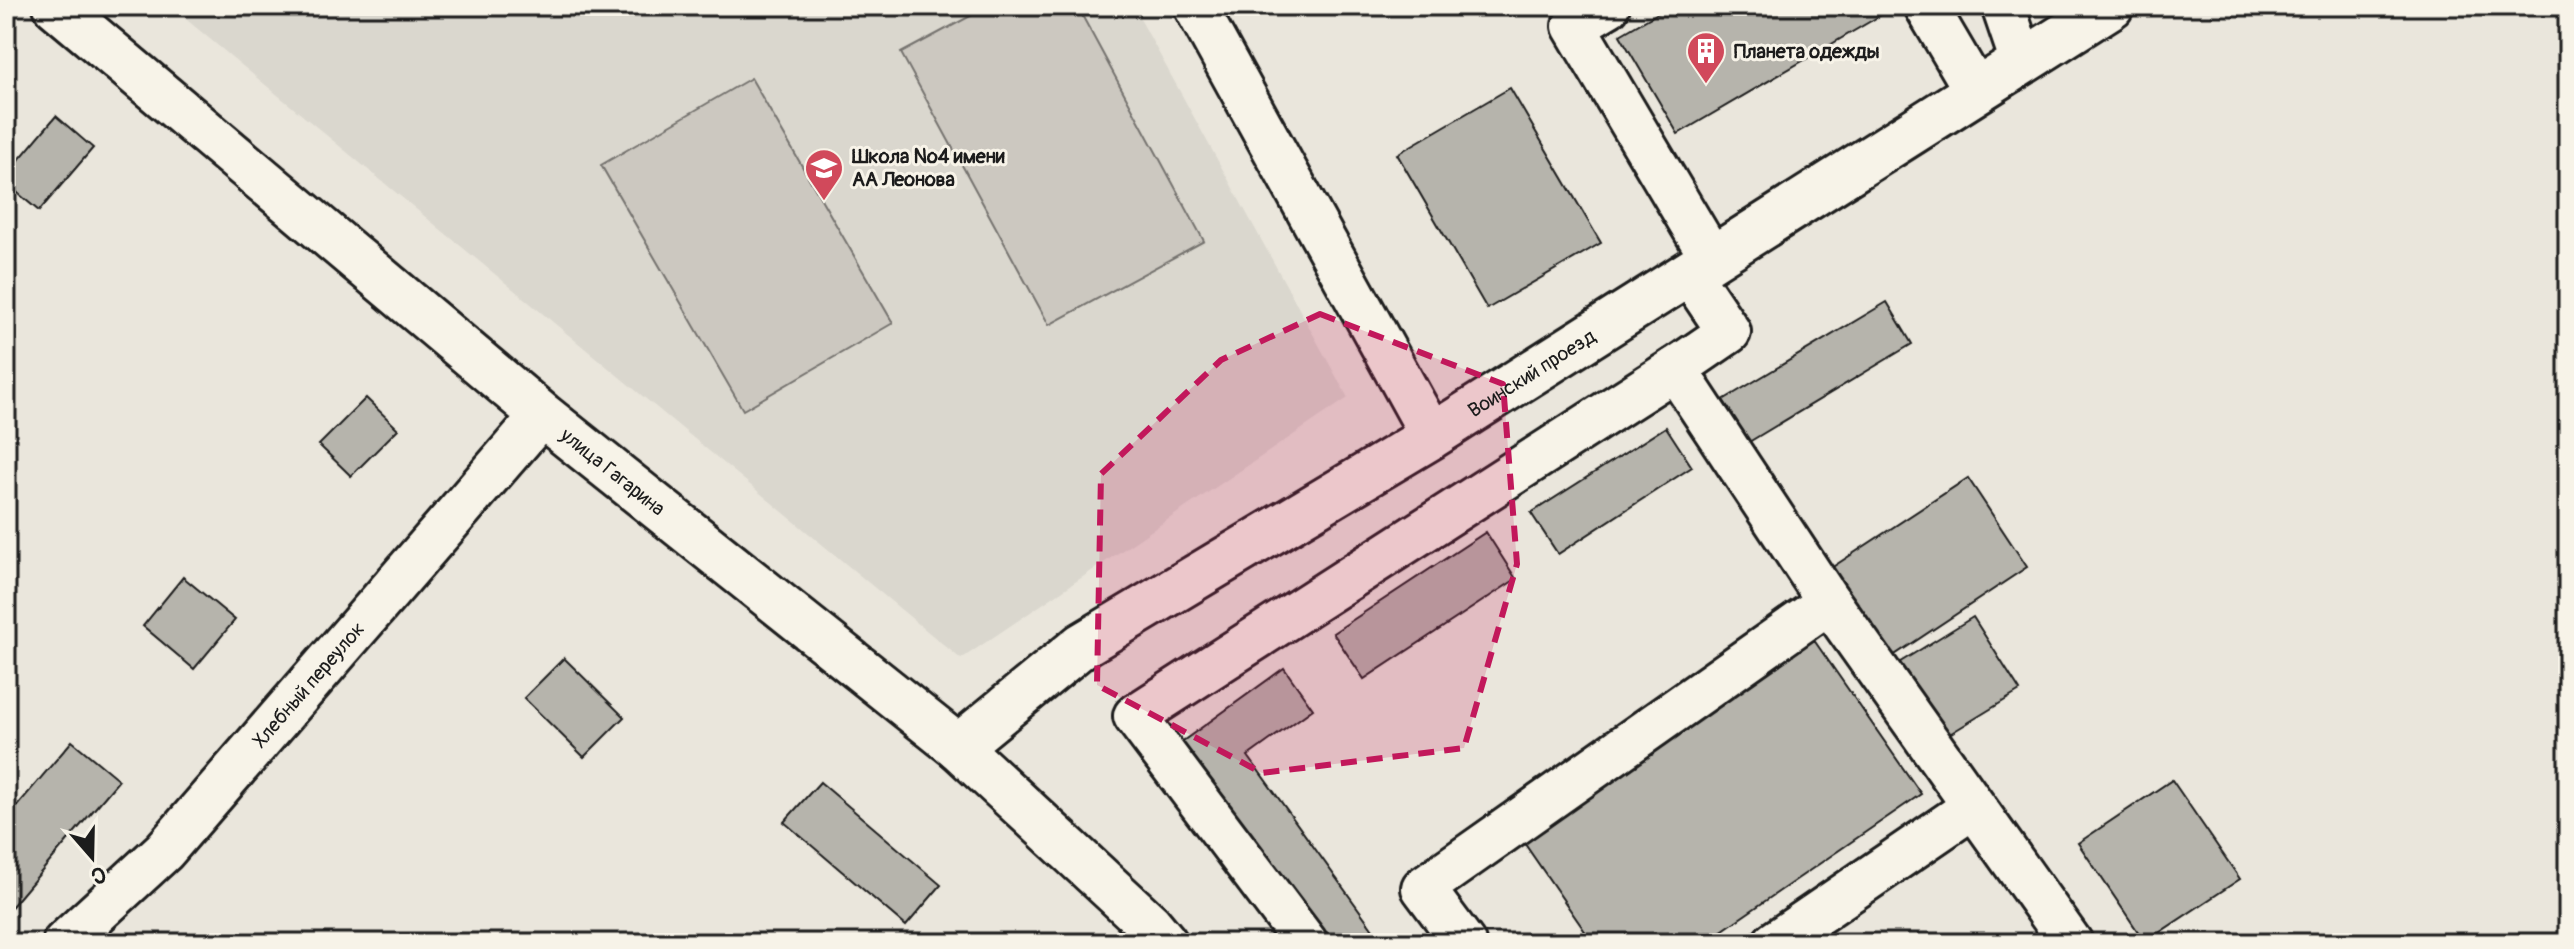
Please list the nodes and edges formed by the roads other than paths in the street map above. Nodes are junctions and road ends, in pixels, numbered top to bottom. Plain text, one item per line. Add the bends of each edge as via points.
1 (56, 6) edge
2 (1195, 6) edge
3 (1608, 6) edge
4 (1926, 6) edge
5 (2003, 6) edge
6 (2111, 6) edge
7 (2022, 62) junction
8 (1976, 91) junction
9 (1700, 266) junction
10 (1675, 369) junction
11 (542, 415) junction
12 (1432, 436) junction
13 (1829, 602) junction
14 (958, 747) junction
15 (1973, 807) junction
16 (64, 943) edge
17 (1165, 943) edge
18 (1306, 943) edge
19 (1464, 943) edge
20 (1774, 943) edge
21 (2071, 943) edge

1 - 11 main road, улица Гагарина
2 - 12 street
3 - 9 street via 1574,26
4 - 8 street
5 - 7 street
6 - 7 main road, Воинский проезд
7 - 8 main road, Воинский проезд
8 - 9 main road, Воинский проезд
9 - 10 street via 1729,332
9 - 12 main road, Воинский проезд
10 - 13 street
10 - 18 street via 1135,716
11 - 14 main road, улица Гагарина
11 - 16 street, Хлебный переулок via 164,851
12 - 14 main road, Воинский проезд via 1081,646
13 - 15 street
13 - 19 street via 1423,888
14 - 17 main road, улица Гагарина
15 - 20 street
15 - 21 street

